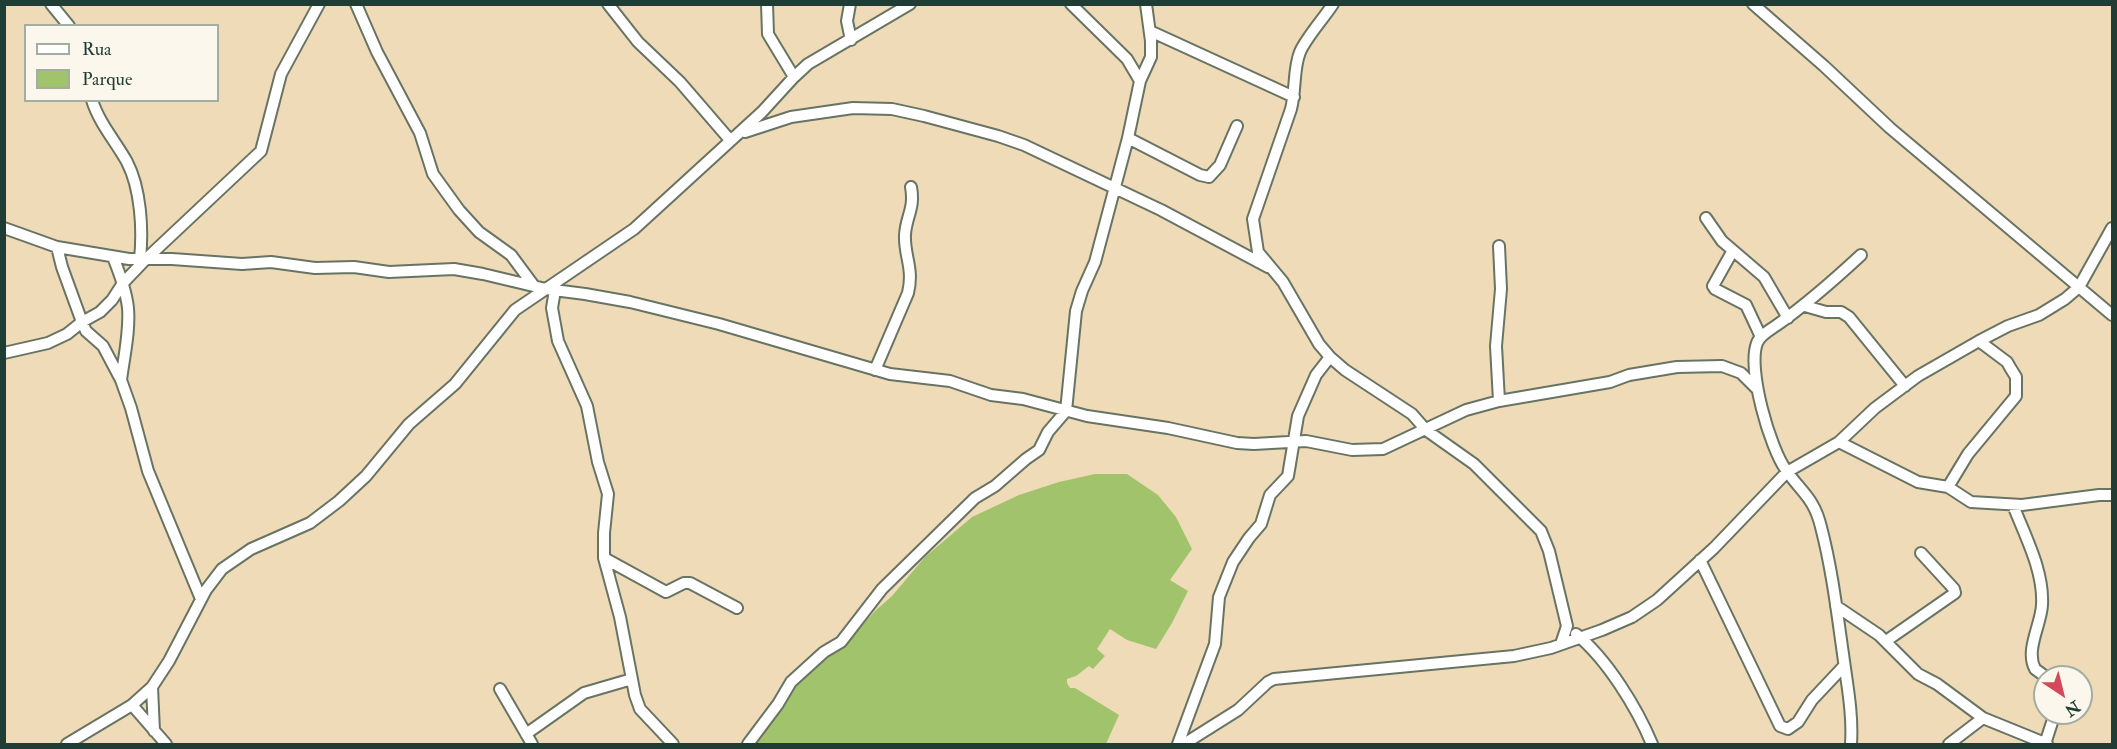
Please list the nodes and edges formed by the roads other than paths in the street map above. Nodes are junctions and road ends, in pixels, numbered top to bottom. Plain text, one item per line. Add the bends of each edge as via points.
1 (51, 4) edge
2 (319, 4) edge
3 (356, 4) edge
4 (608, 4) edge
5 (766, 4) edge
6 (850, 4) edge
7 (910, 4) edge
8 (1071, 4) edge
9 (1146, 4) edge
10 (1333, 4) edge
11 (1753, 4) edge
12 (67, 24) edge
13 (1150, 31) junction
14 (851, 40) junction
15 (794, 76) junction
16 (1140, 81) junction
17 (1294, 97) junction
18 (93, 102) edge
19 (1237, 126) dead end
20 (733, 138) junction
21 (1128, 138) junction
22 (911, 187) dead end
23 (1113, 189) junction
24 (1706, 218) dead end
25 (4, 228) edge
26 (2112, 228) edge
27 (1499, 246) dead end
28 (57, 247) junction
29 (1732, 252) junction
30 (1861, 255) dead end
31 (113, 257) junction
32 (143, 260) junction
33 (1272, 269) junction
34 (123, 283) junction
35 (534, 286) junction
36 (2079, 287) junction
37 (551, 290) junction
38 (1805, 306) junction
39 (2112, 315) edge
40 (1788, 318) junction
41 (82, 322) junction
42 (1761, 337) junction
43 (1979, 340) junction
44 (4, 353) edge
45 (1330, 357) junction
46 (1756, 362) junction
47 (875, 370) junction
48 (1741, 373) junction
49 (121, 380) junction
50 (1905, 386) junction
51 (1756, 388) junction
52 (1498, 401) junction
53 (1066, 411) junction
54 (1426, 430) junction
55 (1292, 441) junction
56 (1839, 442) junction
57 (1787, 472) junction
58 (1948, 488) junction
59 (2112, 495) edge
60 (2013, 505) junction
61 (1921, 552) dead end
62 (604, 558) junction
63 (1700, 561) junction
64 (201, 599) junction
65 (1836, 606) junction
66 (737, 608) dead end
67 (1567, 626) junction
68 (1580, 637) junction
69 (1886, 641) junction
70 (1561, 644) junction
71 (2034, 665) edge
72 (1844, 666) junction
73 (632, 679) junction
74 (152, 687) junction
75 (500, 689) dead end
76 (132, 705) junction
77 (1983, 718) junction
78 (2052, 725) edge
79 (154, 731) junction
80 (526, 734) junction
81 (67, 744) edge
82 (166, 744) edge
83 (532, 744) edge
84 (673, 744) edge
85 (748, 744) edge
86 (1185, 744) edge
87 (1652, 744) edge
88 (1851, 744) edge
89 (1949, 744) edge
90 (2046, 744) edge

1 - 12 street
2 - 32 street via 281,74 261,151
3 - 35 street via 446,194 479,232 511,255
4 - 20 street via 638,42
5 - 15 street via 768,34
6 - 14 street via 847,21
7 - 14 street
8 - 16 street via 1126,59
9 - 13 street
10 - 17 street via 1301,50
11 - 36 street via 1890,128
13 - 16 street via 1151,57
13 - 17 street
14 - 15 street
15 - 20 street
16 - 21 street
17 - 33 street via 1252,219 1258,252
18 - 32 street via 133,178
19 - 21 street via 1220,165 1209,177
20 - 23 street via 764,124 816,112 892,109 998,136
20 - 37 street via 634,229
21 - 23 street
22 - 47 street via 913,207 905,238 911,281
23 - 33 street
23 - 53 street via 1095,262 1076,310
24 - 29 street
25 - 28 street
26 - 36 street
27 - 52 street
28 - 31 street
28 - 41 street
29 - 40 street via 1760,272
29 - 42 street via 1713,286 1746,305
30 - 38 street
31 - 32 street
31 - 34 street
32 - 34 street
32 - 35 street via 242,264 271,261 389,272 454,269
33 - 45 street
34 - 41 street via 100,312
34 - 49 street via 128,319
35 - 37 street
36 - 39 street
36 - 43 street via 2039,315
37 - 47 street via 617,300 730,327
37 - 62 street via 558,341 586,405 608,494
37 - 64 street via 515,310 455,384 410,424 339,501 310,523 236,559 213,578
38 - 40 street
38 - 50 street via 1849,317
40 - 42 street
41 - 44 street via 48,343
41 - 49 street via 103,346
42 - 46 street
43 - 50 street
43 - 58 street via 2012,369 2016,396 1968,454
45 - 54 street via 1412,414
45 - 55 street via 1302,403
46 - 48 street
46 - 51 street
47 - 53 street via 950,381 991,395
48 - 51 street
48 - 52 street via 1712,365 1677,367
49 - 64 street via 148,471
50 - 56 street
51 - 57 street via 1768,431
52 - 54 street via 1466,410
53 - 55 street via 1237,443
53 - 85 street via 1039,450 975,498 882,589 841,642 791,682
54 - 55 street via 1390,447 1370,451
54 - 67 street via 1474,464 1541,531
55 - 86 street via 1288,476 1270,495 1261,524 1233,562 1220,597 1215,644
56 - 57 street
56 - 58 street via 1918,482
57 - 63 street
57 - 65 street via 1806,492 1821,526
58 - 60 street via 1971,502
59 - 60 street
60 - 71 street via 2041,584 2042,605 2031,657
61 - 69 street via 1955,593
62 - 66 street via 666,591 690,583
62 - 73 street
63 - 68 street via 1632,617
63 - 72 street via 1780,726 1794,726
64 - 74 street
65 - 69 street
65 - 72 street
67 - 68 street
67 - 70 street
68 - 70 street
68 - 87 street via 1631,702
69 - 77 street via 1918,674
70 - 86 street via 1514,657 1274,679 1238,710
72 - 88 street
73 - 80 street via 584,693
73 - 84 street via 640,709
74 - 76 street
74 - 79 street
75 - 80 street
76 - 79 street
76 - 81 street
77 - 89 street
77 - 90 street
78 - 90 street
79 - 82 street
80 - 83 street

